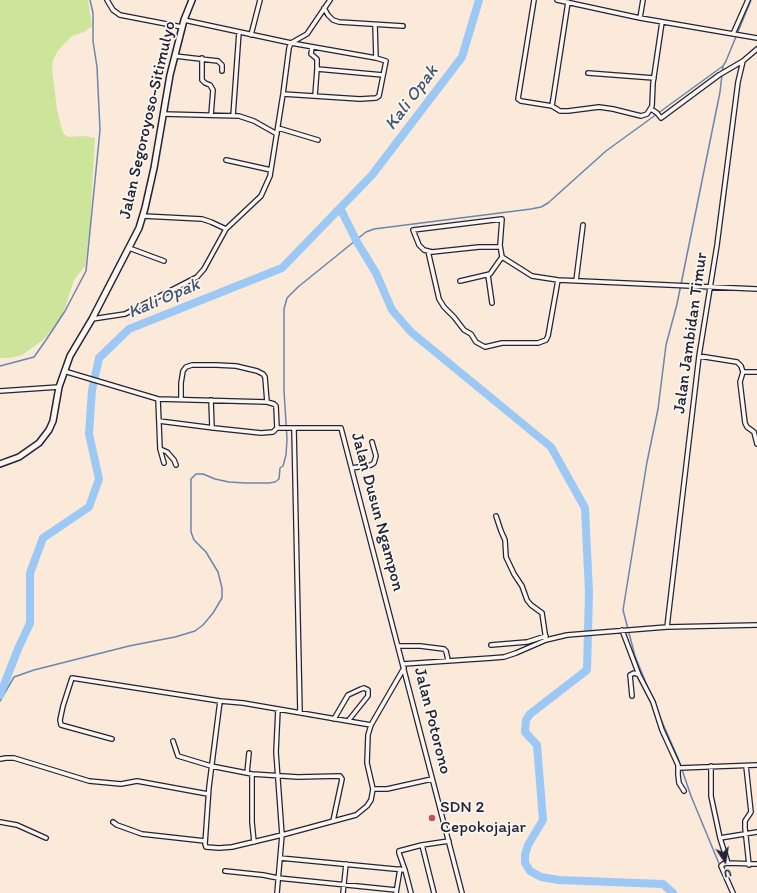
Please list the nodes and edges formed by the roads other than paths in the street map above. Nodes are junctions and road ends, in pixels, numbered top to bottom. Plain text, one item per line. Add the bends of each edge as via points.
1 (108, 0) edge
2 (192, 0) edge
3 (260, 0) edge
4 (330, 0) edge
5 (534, 0) edge
6 (557, 0) edge
7 (643, 0) edge
8 (748, 0) edge
9 (568, 2) junction
10 (324, 8) junction
11 (640, 18) junction
12 (184, 20) junction
13 (662, 22) junction
14 (375, 25) junction
15 (404, 26) dead end
16 (182, 27) junction
17 (240, 32) junction
18 (251, 35) junction
19 (736, 35) junction
20 (757, 38) edge
21 (291, 43) junction
22 (312, 48) junction
23 (757, 49) edge
24 (175, 56) junction
25 (202, 58) junction
26 (376, 58) junction
27 (743, 61) junction
28 (317, 69) junction
29 (222, 71) dead end
30 (588, 73) dead end
31 (383, 75) junction
32 (654, 78) junction
33 (283, 94) junction
34 (315, 96) junction
35 (552, 106) junction
36 (651, 109) junction
37 (164, 114) junction
38 (211, 115) junction
39 (233, 116) junction
40 (278, 128) junction
41 (277, 134) junction
42 (318, 140) dead end
43 (226, 160) dead end
44 (271, 170) junction
45 (143, 216) junction
46 (583, 225) dead end
47 (226, 229) junction
48 (500, 247) junction
49 (129, 248) junction
50 (428, 251) junction
51 (502, 257) junction
52 (164, 261) dead end
53 (488, 275) junction
54 (558, 280) junction
55 (460, 281) dead end
56 (576, 281) junction
57 (710, 286) junction
58 (757, 289) edge
59 (492, 303) dead end
60 (92, 319) junction
61 (699, 356) junction
62 (64, 372) junction
63 (743, 372) junction
64 (757, 372) edge
65 (59, 387) junction
66 (0, 390) edge
67 (158, 399) junction
68 (181, 399) junction
69 (211, 400) junction
70 (267, 402) junction
71 (159, 421) junction
72 (212, 428) junction
73 (278, 428) junction
74 (294, 429) junction
75 (372, 442) dead end
76 (757, 444) edge
77 (160, 449) junction
78 (164, 463) dead end
79 (0, 464) edge
80 (176, 465) dead end
81 (352, 468) junction
82 (496, 516) dead end
83 (757, 625) edge
84 (667, 627) junction
85 (623, 630) junction
86 (546, 638) junction
87 (491, 645) dead end
88 (398, 646) junction
89 (448, 660) junction
90 (404, 666) junction
91 (639, 675) junction
92 (632, 696) dead end
93 (220, 700) junction
94 (278, 709) junction
95 (300, 712) junction
96 (334, 719) junction
97 (348, 721) junction
98 (372, 725) junction
99 (112, 740) dead end
100 (173, 741) dead end
101 (249, 753) dead end
102 (0, 759) edge
103 (757, 765) edge
104 (211, 766) junction
105 (711, 766) junction
106 (746, 766) junction
107 (681, 768) junction
108 (250, 773) junction
109 (278, 775) junction
110 (432, 779) junction
111 (373, 789) junction
112 (684, 791) dead end
113 (208, 794) junction
114 (0, 822) edge
115 (113, 822) dead end
116 (333, 822) junction
117 (757, 832) edge
118 (746, 834) junction
119 (282, 835) junction
120 (46, 838) dead end
121 (720, 838) junction
122 (205, 840) junction
123 (449, 841) junction
124 (254, 842) junction
125 (422, 845) junction
126 (280, 858) junction
127 (728, 863) junction
128 (346, 864) junction
129 (757, 864) edge
130 (749, 865) junction
131 (400, 869) junction
132 (406, 870) junction
133 (225, 872) dead end
134 (278, 878) junction
135 (345, 885) junction
136 (396, 892) edge
137 (277, 893) edge
138 (344, 893) edge
139 (411, 893) edge
140 (434, 893) edge
141 (462, 893) edge
142 (733, 893) edge

1 - 16 street via 113,10 120,15
2 - 12 main road, Jalan Segoroyoso-Sitimulyo
3 - 18 street
4 - 10 street
5 - 35 street via 518,99
6 - 9 street
7 - 11 street
8 - 19 street
9 - 11 street
9 - 35 street
10 - 14 street via 333,20
10 - 21 street via 307,34
11 - 13 street
12 - 16 main road, Jalan Segoroyoso-Sitimulyo
12 - 17 street
13 - 19 street
13 - 32 street
14 - 15 street
14 - 26 street
16 - 24 main road, Jalan Segoroyoso-Sitimulyo
17 - 18 street
17 - 39 street
18 - 21 street
19 - 20 street
21 - 22 street
21 - 33 street via 288,48
22 - 26 street
22 - 28 street via 311,54 317,59
23 - 27 street
24 - 25 street
24 - 37 main road, Jalan Segoroyoso-Sitimulyo
25 - 29 street via 218,61 222,65
25 - 38 street via 202,80 213,90
26 - 31 street via 386,61
27 - 36 street via 719,75 661,118
27 - 57 street, Jalan Jambidan Timur
28 - 31 street
28 - 34 street
30 - 32 street
31 - 34 street via 379,96 376,98
32 - 36 street
33 - 34 street
33 - 40 street
35 - 36 street via 564,111 606,108 641,116
37 - 38 street
37 - 45 main road, Jalan Segoroyoso-Sitimulyo
38 - 39 street
39 - 41 street via 254,121
40 - 41 street
40 - 42 street
41 - 44 street
43 - 44 street
44 - 47 street via 260,196
45 - 47 street via 202,219
45 - 49 main road, Jalan Segoroyoso-Sitimulyo
46 - 56 street
47 - 60 street via 197,277 126,314
48 - 50 street
48 - 50 street via 502,219 412,230 419,245
48 - 51 street
49 - 52 street
49 - 60 main road, Jalan Segoroyoso-Sitimulyo
50 - 54 street via 444,307 464,330 485,347 502,343 538,343 546,340
51 - 53 street
51 - 54 street via 532,276
53 - 55 street
53 - 59 street
54 - 56 street
56 - 57 street
57 - 58 street
57 - 61 street, Jalan Jambidan Timur
60 - 62 main road, Jalan Segoroyoso-Sitimulyo
61 - 63 street via 737,362
61 - 84 street, Jalan Jambidan Timur
62 - 65 main road, Jalan Segoroyoso-Sitimulyo
62 - 67 street
63 - 64 street
63 - 76 street via 740,382 746,423 754,432
65 - 66 street
65 - 79 main road, Jalan Segoroyoso-Sitimulyo via 53,422 44,437 19,457
67 - 68 street
67 - 71 street
68 - 69 street
68 - 70 street via 180,383 186,367 216,365 257,370 263,374
69 - 70 street
69 - 72 street
70 - 73 street via 276,406
71 - 72 street, Jalan Dusun Ngampon
71 - 77 street
72 - 73 street, Jalan Dusun Ngampon via 261,433 273,432
73 - 74 street, Jalan Dusun Ngampon
74 - 81 street, Jalan Dusun Ngampon via 341,428
74 - 95 street
75 - 81 street via 376,456 374,462 371,465
77 - 78 street
77 - 80 street via 166,452
81 - 88 street, Jalan Dusun Ngampon
82 - 86 street via 506,540 506,557 527,600 542,613
83 - 84 street
84 - 85 street
85 - 86 street, Jalan Potorono
85 - 91 street
86 - 87 street
86 - 89 street, Jalan Potorono via 504,656
88 - 89 street via 444,649
88 - 90 street, Jalan Dusun Ngampon
89 - 90 street, Jalan Potorono
90 - 98 street
90 - 110 street, Jalan Potorono
91 - 92 street via 630,675
91 - 107 street
93 - 94 street
93 - 99 street via 72,678 63,706 61,725
93 - 104 street
94 - 95 street
94 - 109 street
95 - 96 street
96 - 97 street
96 - 97 street via 348,695 364,688 368,690 368,696
97 - 98 street
98 - 111 street via 368,736 367,763
100 - 104 street via 178,756
101 - 108 street
102 - 113 street via 14,758 90,781 122,784 137,781
103 - 106 street
104 - 108 street
104 - 113 street
105 - 106 street
105 - 107 street
105 - 121 street via 711,796
106 - 118 street via 751,812 746,821
107 - 112 street via 678,775 679,783
108 - 109 street
108 - 124 street
109 - 116 street via 342,777
109 - 119 street
110 - 111 street via 393,788
110 - 123 street, Jalan Potorono
111 - 116 street via 371,800 361,812
113 - 122 street
114 - 120 street via 17,825
115 - 122 street via 142,834
116 - 119 street
117 - 118 street
118 - 121 street
118 - 130 street
119 - 124 street
119 - 126 street
121 - 127 street
122 - 124 street via 206,847 219,848
123 - 125 street
123 - 141 street, Jalan Potorono
125 - 132 street via 399,850
125 - 140 street
126 - 128 street
126 - 134 street
127 - 130 street
127 - 142 street via 721,866
128 - 131 street
128 - 135 street
129 - 130 street
131 - 132 street
131 - 136 street
132 - 139 street
133 - 134 street
134 - 135 street
134 - 137 street
135 - 136 street
135 - 138 street

